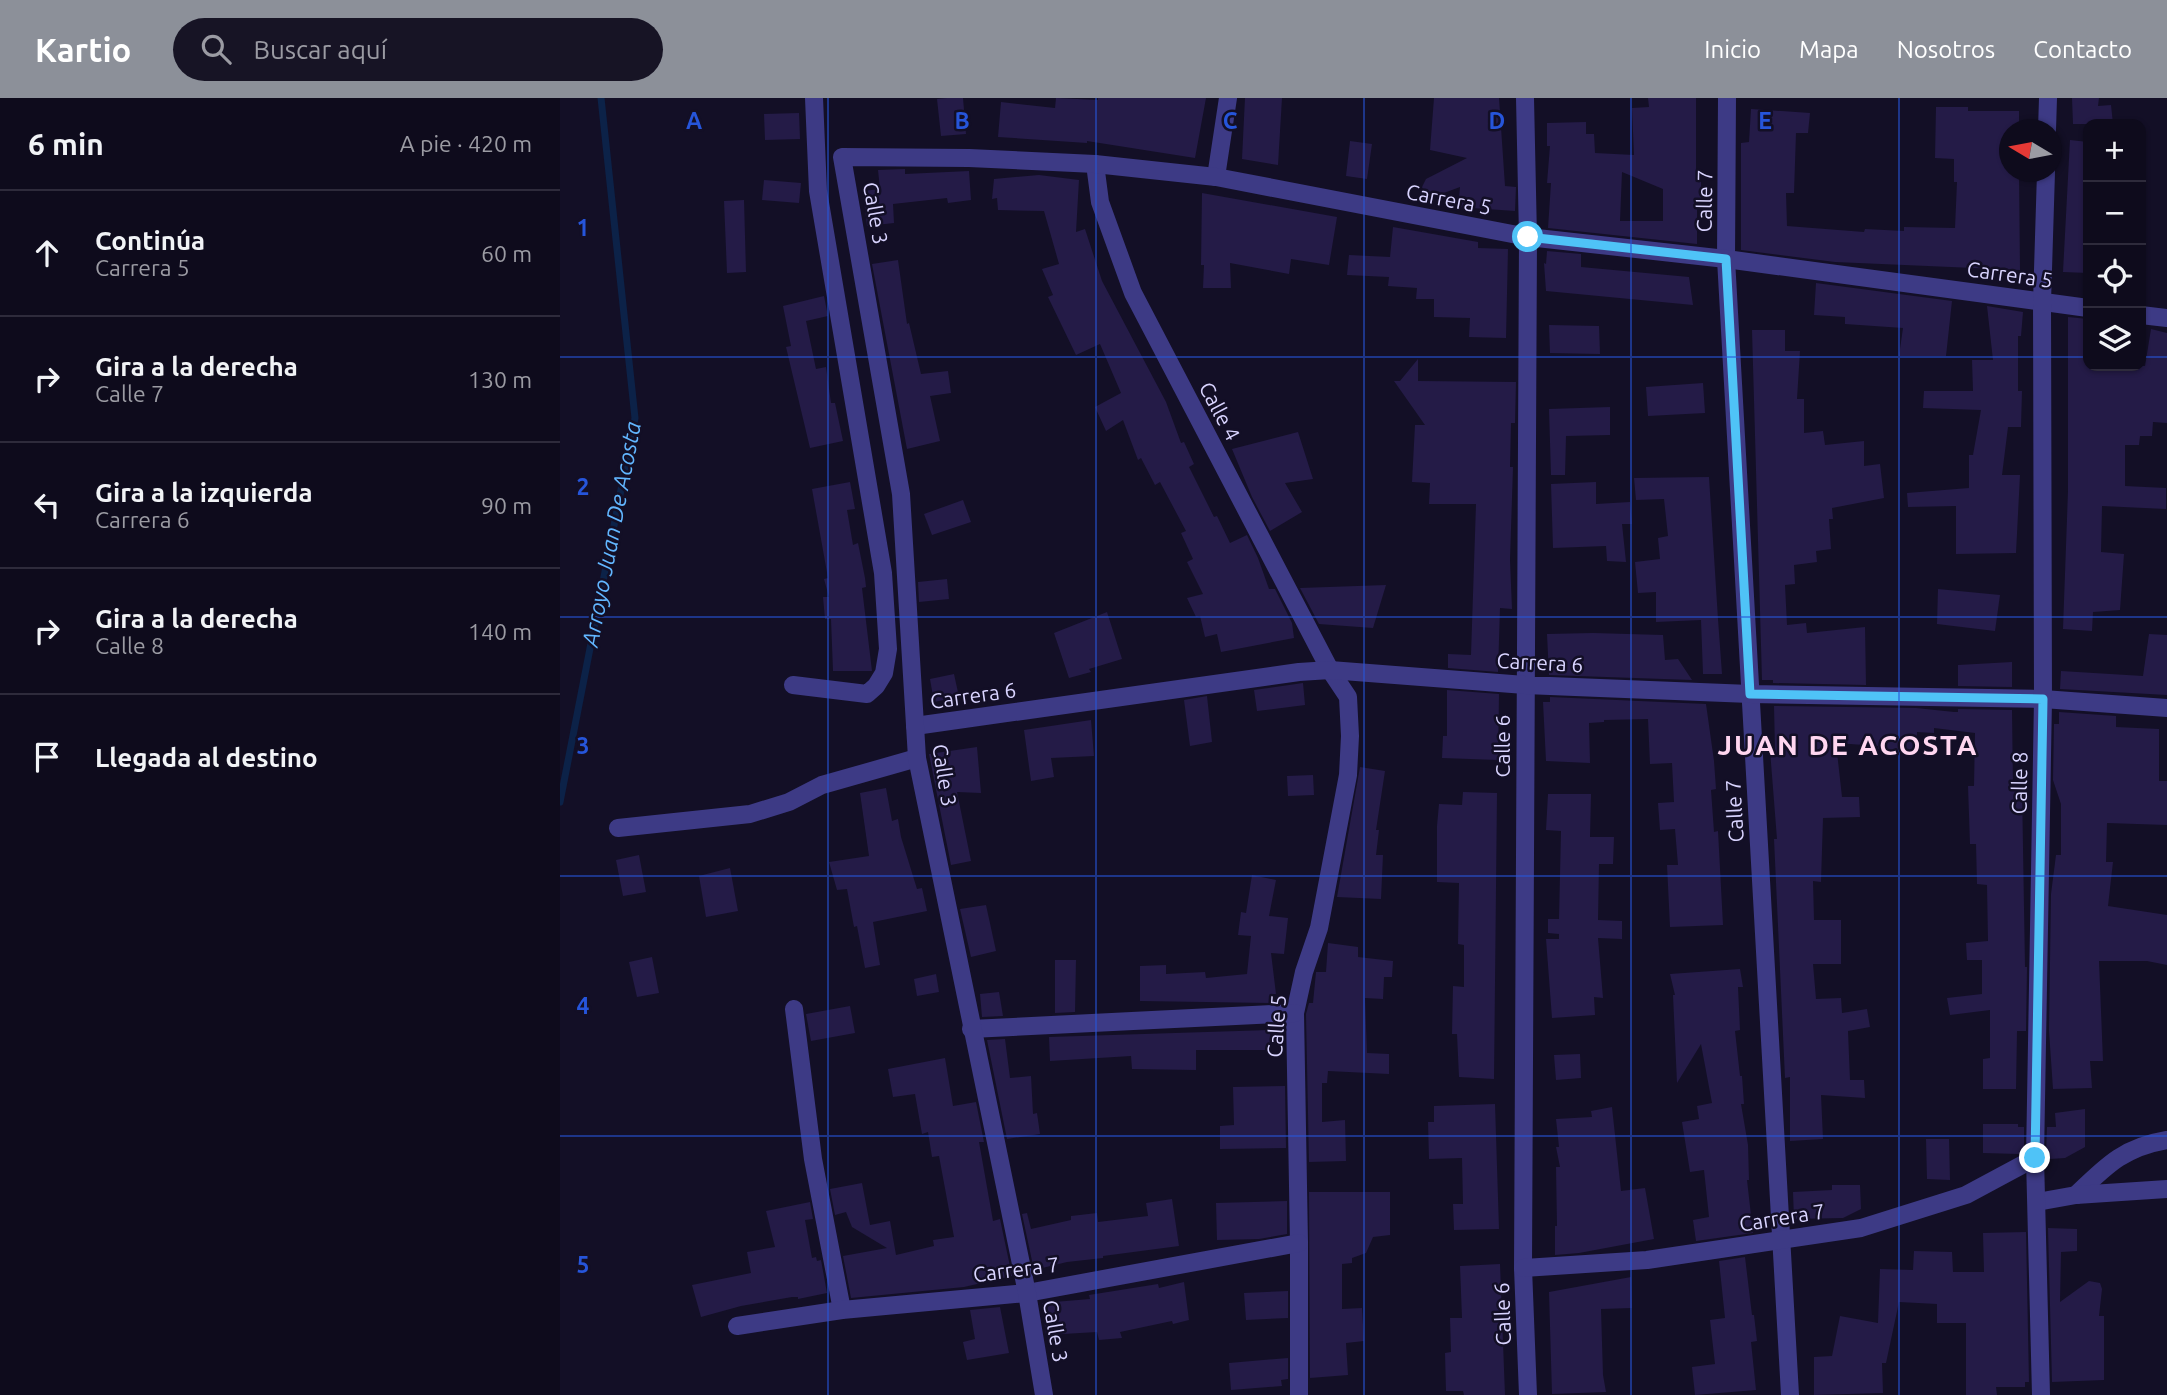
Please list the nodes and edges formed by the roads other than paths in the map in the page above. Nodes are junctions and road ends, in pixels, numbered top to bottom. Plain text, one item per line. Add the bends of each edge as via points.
1 (814, 98) edge
2 (1228, 98) edge
3 (1525, 98) edge
4 (1727, 98) edge
5 (2048, 98) edge
6 (2047, 119) edge
7 (842, 157) joint
8 (1095, 164) junction
9 (1216, 177) junction
10 (2046, 182) edge
11 (855, 224) junction
12 (825, 236) junction
13 (1528, 237) junction
14 (1726, 259) junction
15 (2042, 302) junction
16 (2083, 307) edge
17 (2146, 316) edge
18 (2167, 318) edge
19 (1330, 670) junction
20 (793, 685) dead end
21 (1525, 685) junction
22 (1750, 694) junction
23 (2043, 699) junction
24 (2167, 708) edge
25 (915, 726) junction
26 (917, 758) junction
27 (618, 828) dead end
28 (794, 1009) dead end
29 (1295, 1013) junction
30 (971, 1029) junction
31 (2167, 1140) edge
32 (2035, 1158) junction
33 (2167, 1189) edge
34 (2076, 1195) junction
35 (2037, 1202) junction
36 (1780, 1241) junction
37 (1299, 1243) junction
38 (1523, 1268) junction
39 (1027, 1293) junction
40 (842, 1310) junction
41 (737, 1326) dead end
42 (1044, 1395) edge
43 (1298, 1395) edge
44 (1528, 1395) edge
45 (1790, 1395) edge
46 (2041, 1395) edge

1 - 12 street
2 - 9 street
3 - 13 street, Calle 6
4 - 14 street, Calle 7
5 - 6 street
7 - 8 street, Carrera 5
7 - 11 street, Calle 3
8 - 9 street, Carrera 5
8 - 19 street, Calle 4 via 1100,202 1133,293
9 - 13 street, Carrera 5
10 - 15 street, Calle 8
11 - 12 street
11 - 25 street, Calle 3 via 901,494
12 - 20 street via 883,573 888,649 884,673 867,694
13 - 14 street, Carrera 5
13 - 21 street, Calle 6
14 - 15 street, Carrera 5
14 - 22 street, Calle 7
15 - 16 street, Carrera 5
15 - 23 street, Calle 8
17 - 18 street
19 - 21 street, Carrera 6
19 - 25 street, Carrera 6
19 - 29 street, Calle 5 via 1348,697 1348,775 1319,928
21 - 22 street, Carrera 6
21 - 38 street, Calle 6
22 - 23 street, Carrera 6
22 - 36 street, Calle 7
23 - 24 street, Carrera 6
23 - 32 street, Calle 8
25 - 26 street, Calle 3
26 - 27 street via 822,785 750,814
26 - 30 street, Calle 3
28 - 40 street via 813,1159
29 - 30 street
29 - 37 street, Calle 5
30 - 39 street, Calle 3
31 - 34 street via 2144,1144 2108,1164
32 - 35 street, Calle 8
32 - 36 street, Carrera 7 via 1966,1195 1861,1228
33 - 34 street
34 - 35 street
35 - 46 street, Calle 8
36 - 38 street, Carrera 7 via 1647,1260
36 - 45 street, Calle 7
37 - 39 street, Carrera 7
37 - 43 street, Calle 5
38 - 44 street, Calle 6
39 - 40 street, Carrera 7
39 - 42 street, Calle 3
40 - 41 street, Carrera 7

